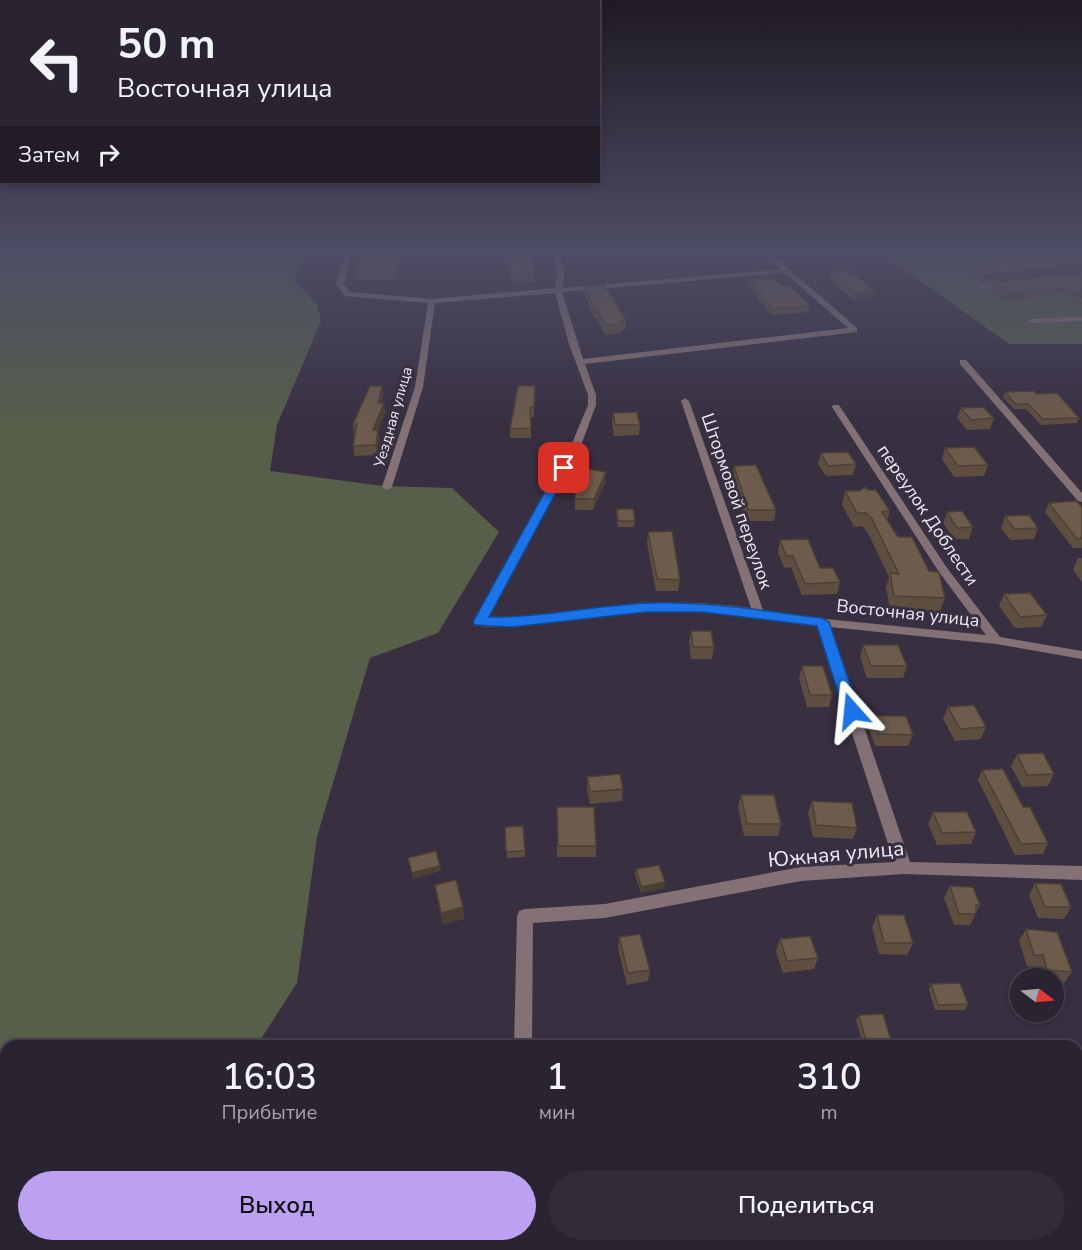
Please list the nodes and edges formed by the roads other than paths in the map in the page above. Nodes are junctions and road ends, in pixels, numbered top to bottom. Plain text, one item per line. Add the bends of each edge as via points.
1 (431, 308) edge
2 (563, 308) edge
3 (828, 308) edge
4 (1082, 319) edge
5 (1031, 321) dead end
6 (580, 362) junction
7 (963, 362) dead end
8 (685, 401) dead end
9 (836, 407) dead end
10 (387, 487) dead end
11 (1082, 499) edge
12 (758, 612) junction
13 (822, 622) junction
14 (996, 640) junction
15 (1082, 655) edge
16 (903, 868) junction
17 (1082, 873) edge
18 (523, 1040) edge

1 - 10 street, Уездная улица via 419,387
2 - 6 street
3 - 6 street via 854,330
4 - 5 street
6 - 12 street, Восточная улица via 591,395 589,416 480,622 646,608
7 - 11 street
8 - 12 street, Штормовой переулок
9 - 14 street, переулок Доблести via 943,570
12 - 13 street, Восточная улица
13 - 14 street, Восточная улица
13 - 16 street
14 - 15 street, Восточная улица
16 - 17 street, Южная улица
16 - 18 street, Южная улица via 801,874 604,911 525,916

